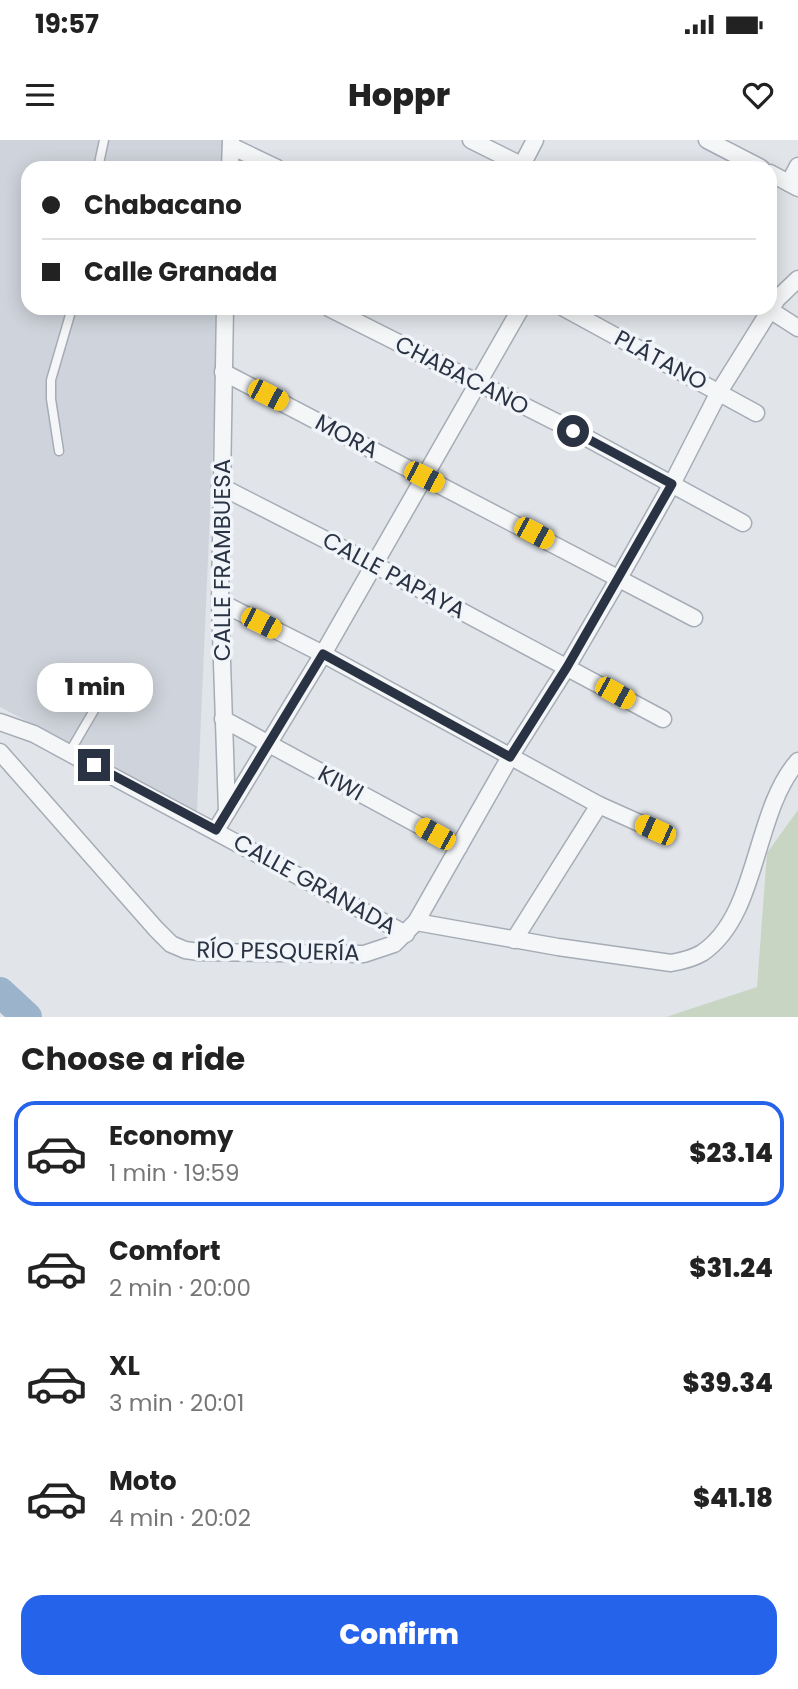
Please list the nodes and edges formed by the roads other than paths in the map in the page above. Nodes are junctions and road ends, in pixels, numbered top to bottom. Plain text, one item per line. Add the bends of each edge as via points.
1 (104, 140) edge
2 (471, 140) edge
3 (535, 140) edge
4 (707, 140) edge
5 (231, 143) edge
6 (100, 161) edge
7 (230, 161) edge
8 (264, 161) edge
9 (513, 161) edge
10 (527, 161) edge
11 (748, 161) edge
12 (798, 166) edge
13 (777, 177) edge
14 (793, 185) edge
15 (798, 279) edge
16 (777, 297) edge
17 (777, 305) edge
18 (70, 315) edge
19 (225, 315) edge
20 (343, 315) edge
21 (517, 315) edge
22 (577, 315) edge
23 (765, 315) edge
24 (798, 328) edge
25 (223, 372) junction
26 (480, 383) junction
27 (719, 392) junction
28 (756, 413) dead end
29 (58, 450) dead end
30 (424, 477) junction
31 (672, 484) junction
32 (220, 486) junction
33 (743, 523) dead end
34 (373, 564) junction
35 (619, 578) junction
36 (220, 602) junction
37 (694, 618) dead end
38 (323, 654) junction
39 (567, 667) junction
40 (100, 700) dead end
41 (223, 719) junction
42 (663, 719) dead end
43 (0, 722) edge
44 (270, 744) junction
45 (0, 752) edge
46 (69, 752) junction
47 (510, 757) junction
48 (798, 761) edge
49 (598, 805) junction
50 (227, 812) junction
51 (216, 830) junction
52 (655, 830) dead end
53 (458, 847) junction
54 (411, 928) junction
55 (514, 940) junction

1 - 6 lane
2 - 9 street
3 - 10 street
4 - 11 street
5 - 7 street
5 - 8 street
12 - 14 street
13 - 14 street
15 - 16 street
17 - 24 street
18 - 29 lane via 51,380
19 - 25 street, CALLE FRAMBUESA
20 - 26 street, CHABACANO
21 - 26 street
22 - 27 street, PLÁTANO
23 - 27 street
25 - 30 street, MORA
25 - 32 street, CALLE FRAMBUESA
26 - 30 street
26 - 31 street, CHABACANO
27 - 28 street, PLÁTANO
27 - 31 street
30 - 34 street
30 - 35 street, MORA
31 - 33 street, CHABACANO
31 - 35 street
32 - 34 street, CALLE PAPAYA
32 - 36 street, CALLE FRAMBUESA
34 - 38 street
34 - 39 street, CALLE PAPAYA
35 - 37 street, MORA
35 - 39 street
36 - 38 street
36 - 41 street, CALLE FRAMBUESA
38 - 44 street
38 - 47 street
39 - 42 street, CALLE PAPAYA
39 - 47 street
40 - 46 lane
41 - 44 street, KIWI
41 - 50 street, CALLE FRAMBUESA
43 - 46 street, CALLE GRANADA
44 - 50 street
44 - 53 street, KIWI
45 - 54 street, RÍO PESQUERÍA via 171,944 184,950 364,954 394,944
46 - 51 street, CALLE GRANADA
47 - 49 street
47 - 53 street
48 - 55 street via 777,792 727,925 703,953 671,963
49 - 52 street
49 - 55 street
50 - 51 street
51 - 54 street, CALLE GRANADA
53 - 54 street
54 - 55 street

